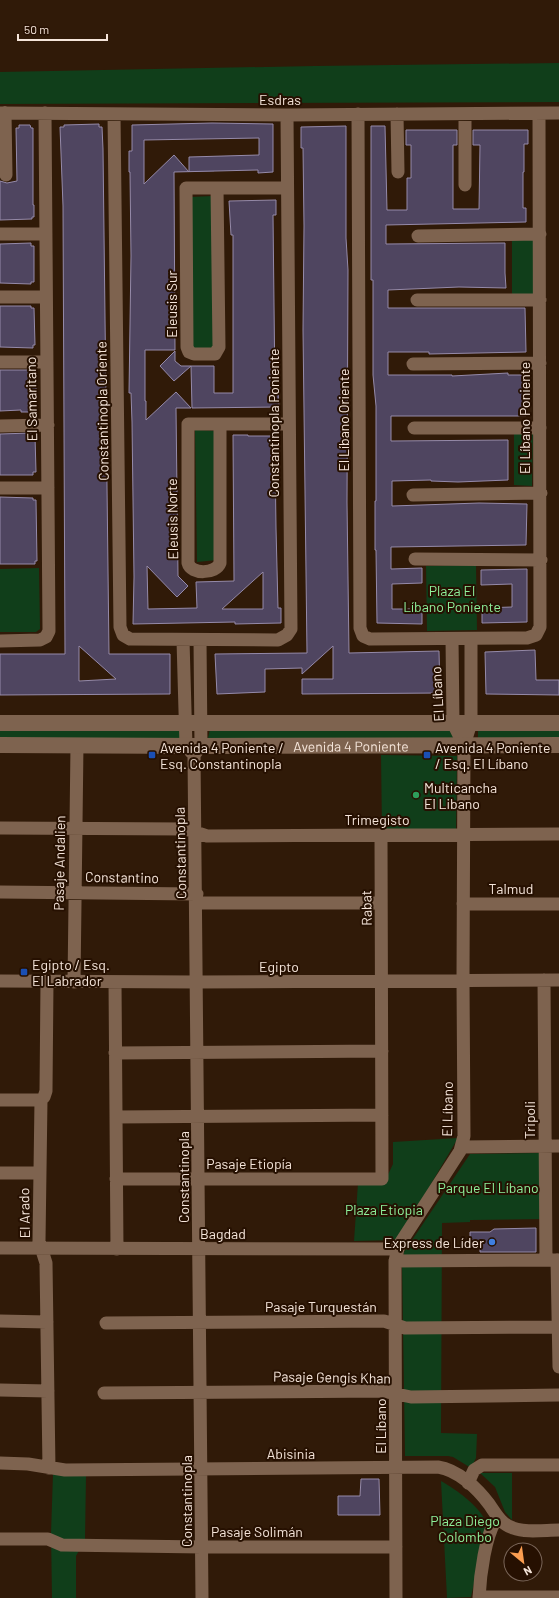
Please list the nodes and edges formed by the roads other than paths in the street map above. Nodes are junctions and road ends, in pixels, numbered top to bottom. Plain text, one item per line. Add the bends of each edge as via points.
1 (3, 113) edge
2 (559, 113) edge
3 (45, 114) junction
4 (114, 114) junction
5 (358, 114) junction
6 (398, 114) junction
7 (465, 114) junction
8 (539, 114) junction
9 (286, 115) junction
10 (398, 172) dead end
11 (6, 175) dead end
12 (465, 185) dead end
13 (217, 188) junction
14 (287, 188) junction
15 (0, 234) edge
16 (46, 234) junction
17 (540, 234) junction
18 (418, 236) dead end
19 (0, 297) edge
20 (46, 297) junction
21 (417, 300) dead end
22 (540, 300) junction
23 (0, 362) edge
24 (47, 362) junction
25 (540, 363) junction
26 (413, 364) dead end
27 (220, 424) junction
28 (289, 424) junction
29 (48, 425) junction
30 (0, 426) edge
31 (414, 428) dead end
32 (540, 428) junction
33 (0, 488) edge
34 (48, 488) junction
35 (540, 493) junction
36 (413, 495) dead end
37 (415, 558) dead end
38 (541, 560) junction
39 (452, 639) junction
40 (471, 639) junction
41 (192, 640) junction
42 (0, 641) edge
43 (0, 723) edge
44 (185, 723) junction
45 (201, 723) junction
46 (453, 723) junction
47 (471, 723) junction
48 (559, 723) edge
49 (0, 745) edge
50 (77, 745) junction
51 (559, 745) edge
52 (464, 746) junction
53 (194, 749) junction
54 (0, 828) edge
55 (76, 828) junction
56 (196, 833) junction
57 (463, 834) junction
58 (559, 834) edge
59 (381, 835) junction
60 (0, 892) edge
61 (75, 893) junction
62 (197, 898) junction
63 (382, 903) junction
64 (463, 904) junction
65 (559, 904) edge
66 (463, 980) junction
67 (544, 980) junction
68 (559, 980) edge
69 (0, 981) edge
70 (382, 981) junction
71 (47, 982) junction
72 (74, 982) junction
73 (115, 982) junction
74 (198, 982) junction
75 (382, 1051) junction
76 (198, 1052) junction
77 (115, 1053) junction
78 (0, 1100) edge
79 (41, 1100) junction
80 (382, 1115) junction
81 (116, 1117) junction
82 (199, 1117) junction
83 (545, 1146) junction
84 (559, 1146) edge
85 (462, 1147) junction
86 (0, 1173) edge
87 (40, 1173) junction
88 (116, 1179) junction
89 (199, 1179) junction
90 (382, 1179) joint
91 (0, 1248) edge
92 (42, 1248) junction
93 (117, 1249) junction
94 (200, 1249) junction
95 (396, 1255) junction
96 (554, 1260) edge
97 (0, 1321) edge
98 (47, 1322) junction
99 (200, 1322) junction
100 (106, 1323) dead end
101 (395, 1325) junction
102 (559, 1327) edge
103 (559, 1367) edge
104 (0, 1390) edge
105 (48, 1391) junction
106 (104, 1392) dead end
107 (201, 1392) junction
108 (396, 1394) junction
109 (559, 1395) edge
110 (0, 1463) edge
111 (559, 1465) edge
112 (49, 1468) junction
113 (396, 1468) junction
114 (202, 1469) junction
115 (468, 1482) junction
116 (498, 1517) junction
117 (559, 1530) edge
118 (0, 1539) edge
119 (202, 1547) junction
120 (396, 1547) junction
121 (559, 1597) edge
122 (202, 1598) edge
123 (396, 1598) edge
124 (479, 1598) edge

1 - 3 street, Esdras
1 - 11 street
2 - 8 street, Esdras
3 - 4 street, Esdras
3 - 16 street, El Samaritano
4 - 9 street, Esdras
4 - 41 street, Constantinopla Oriente via 120,627 122,635 130,640
5 - 6 street, Esdras
5 - 9 street, Esdras
5 - 39 street, El Líbano Oriente via 360,628 363,636 370,640
6 - 7 street, Esdras
6 - 10 street
7 - 8 street, Esdras
7 - 12 street
8 - 17 street, El Líbano Poniente
9 - 14 street, Constantinopla Poniente
13 - 13 street, Eleusis Sur via 186,188 187,347 189,352 194,354 215,354 219,347
13 - 14 street, Eleusis Sur
14 - 28 street, Constantinopla Poniente
15 - 16 street
16 - 20 street, El Samaritano
17 - 18 street
17 - 22 street, El Líbano Poniente
19 - 20 street
20 - 24 street, El Samaritano
21 - 22 street
22 - 25 street, El Líbano Poniente
23 - 24 street
24 - 29 street, El Samaritano
25 - 26 street
25 - 32 street, El Líbano Poniente
27 - 27 street, Eleusis Norte via 188,424 188,562 194,570 212,570 220,563
27 - 28 street, Eleusis Norte
28 - 41 street, Constantinopla Poniente via 289,632 278,640
29 - 30 street
29 - 34 street, El Samaritano
31 - 32 street
32 - 35 street, El Líbano Poniente
33 - 34 street
34 - 42 street, El Samaritano via 49,631 46,637 40,640
35 - 36 street
35 - 38 street, El Líbano Poniente
37 - 38 street
38 - 40 street, El Líbano Poniente via 541,621 536,635 527,638
39 - 40 street, El Líbano Poniente
39 - 46 street, El Líbano
40 - 47 street, El Líbano
41 - 44 street, Constantinopla
41 - 45 street, Constantinopla
43 - 44 street, Avenida 4 Poniente
44 - 45 street, Avenida 4 Poniente
44 - 53 street, Constantinopla
45 - 46 street, Avenida 4 Poniente
45 - 53 street, Constantinopla
46 - 47 street, Avenida 4 Poniente
46 - 52 street, El Líbano
47 - 48 street, Avenida 4 Poniente
47 - 52 street, El Líbano
49 - 50 street, Avenida 4 Poniente
50 - 53 street, Avenida 4 Poniente
50 - 55 street, Pasaje Andalien
51 - 52 street, Avenida 4 Poniente
52 - 53 street, Avenida 4 Poniente
52 - 57 street, El Líbano
53 - 56 street, Constantinopla
54 - 55 street, Trimegisto
55 - 56 street, Trimegisto via 186,830
55 - 61 street, Pasaje Andalien
56 - 59 street, Trimegisto via 207,836
56 - 62 street, Constantinopla
57 - 58 street, Trimegisto
57 - 59 street, Trimegisto
57 - 64 street, El Líbano
59 - 63 street, Rabat
60 - 61 street, Constantino
61 - 62 street, Constantino
61 - 72 street, Pasaje Andalien
62 - 63 street, Constantino
62 - 74 street, Constantinopla
63 - 70 street, Rabat
64 - 65 street, Talmud
64 - 66 street, El Líbano
66 - 67 street, Egipto
66 - 70 street, Egipto
66 - 85 street, El Líbano
67 - 68 street, Egipto
67 - 83 street, Tripoli
69 - 71 street, Egipto
70 - 74 street, Egipto
70 - 75 street, Rabat
71 - 72 street, Egipto
71 - 79 street, El Arado via 46,1092
72 - 73 street, Egipto
73 - 74 street, Egipto
73 - 77 street
74 - 76 street, Constantinopla
75 - 76 street
75 - 80 street, Rabat
76 - 77 street
76 - 82 street, Constantinopla
77 - 81 street
78 - 79 street
79 - 87 street, El Arado
80 - 82 street
80 - 90 street, Rabat
81 - 82 street
81 - 88 street
82 - 89 street, Constantinopla
83 - 84 street
83 - 85 street
83 - 96 street, Tripoli
85 - 95 street, El Líbano
86 - 87 street
87 - 92 street, El Arado via 39,1241
88 - 89 street, Pasaje Etiopía
88 - 93 street
89 - 90 street, Pasaje Etiopía
89 - 94 street, Constantinopla
91 - 92 street, Bagdad
92 - 93 street, Bagdad
92 - 98 street, El Arado via 46,1263
93 - 94 street, Bagdad
94 - 95 street, Bagdad
94 - 99 street, Constantinopla
95 - 96 street, Bagdad
95 - 101 street, El Líbano
96 - 102 street, Tripoli
97 - 98 street
98 - 105 street, El Arado
99 - 100 street, Pasaje Turquestán
99 - 101 street, Pasaje Turquestán via 384,1321
99 - 107 street, Constantinopla
101 - 102 street, Pasaje Turquestán via 405,1328
101 - 108 street, El Líbano
102 - 103 street, Tripoli
104 - 105 street
105 - 112 street, El Arado
106 - 107 street, Pasaje Gengis Khan
107 - 108 street, Pasaje Gengis Khan via 382,1391
107 - 114 street, Constantinopla
108 - 109 street, Pasaje Gengis Khan via 410,1397
108 - 113 street, El Líbano
110 - 112 street, Abisinia
111 - 115 street via 482,1465 476,1468
112 - 114 street, Abisinia
113 - 114 street, Abisinia
113 - 115 street, Abisinia via 443,1468
113 - 120 street, El Líbano
114 - 119 street, Constantinopla
115 - 116 street, Abisinia
116 - 117 street, Abisinia via 504,1524 518,1529
116 - 124 street via 490,1530
118 - 119 street, Pasaje Solimán via 48,1539 62,1545
119 - 120 street, Pasaje Solimán
119 - 122 street, Constantinopla
120 - 123 street, El Líbano
121 - 124 street

